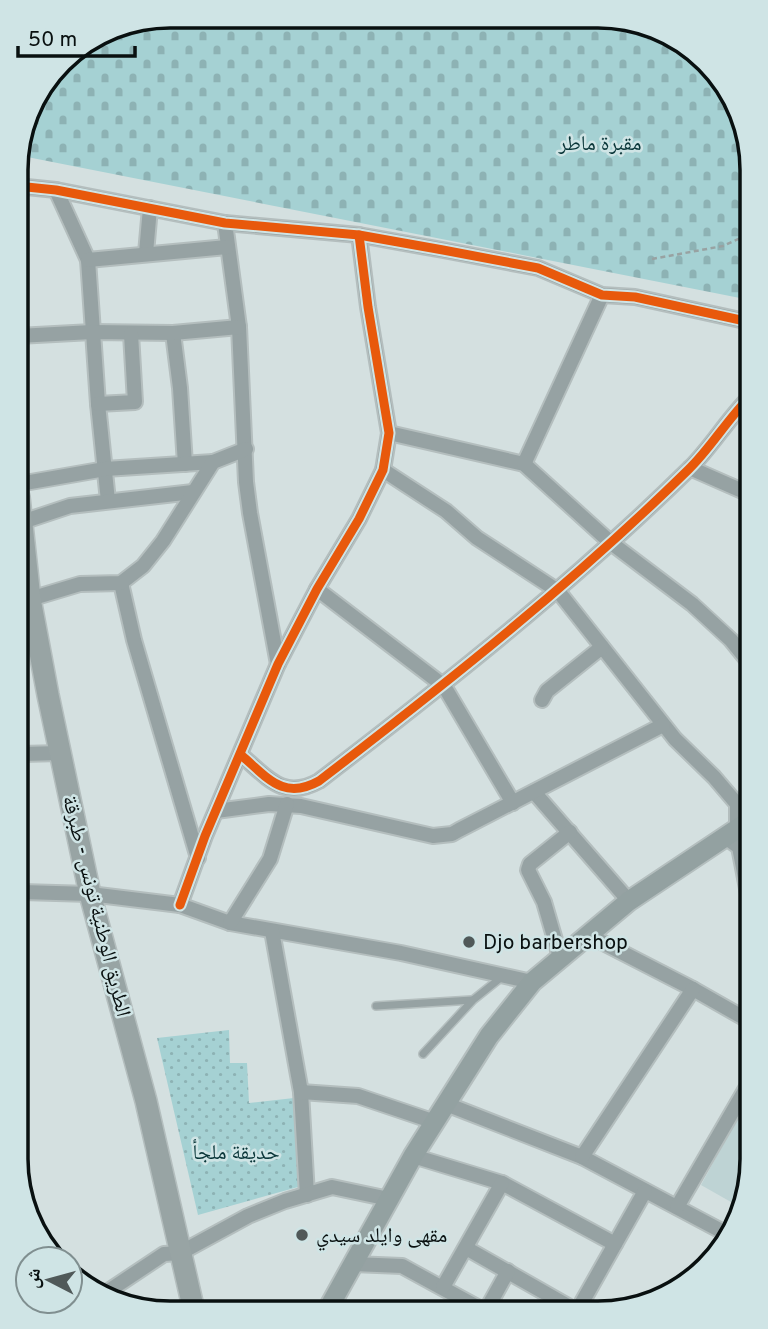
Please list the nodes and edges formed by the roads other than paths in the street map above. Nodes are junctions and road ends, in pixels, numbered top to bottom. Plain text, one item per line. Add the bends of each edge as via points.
1 (28, 187) edge
2 (56, 190) junction
3 (150, 208) junction
4 (225, 223) junction
5 (359, 235) junction
6 (227, 247) junction
7 (146, 253) junction
8 (88, 260) junction
9 (602, 295) junction
10 (740, 320) edge
11 (239, 327) junction
12 (92, 332) junction
13 (173, 333) junction
14 (131, 334) junction
15 (28, 335) edge
16 (98, 404) junction
17 (740, 408) edge
18 (389, 433) junction
19 (247, 449) junction
20 (213, 462) junction
21 (185, 464) junction
22 (524, 464) junction
23 (690, 468) junction
24 (105, 469) junction
25 (383, 470) junction
26 (28, 482) edge
27 (740, 490) edge
28 (193, 492) junction
29 (108, 500) junction
30 (28, 520) edge
31 (610, 542) junction
32 (121, 583) junction
33 (317, 589) junction
34 (558, 591) junction
35 (28, 597) edge
36 (28, 611) edge
37 (602, 647) junction
38 (740, 651) edge
39 (278, 664) junction
40 (444, 686) junction
41 (542, 700) dead end
42 (663, 725) junction
43 (61, 753) junction
44 (28, 754) edge
45 (240, 755) junction
46 (302, 790) junction
47 (534, 792) junction
48 (513, 803) junction
49 (294, 805) junction
50 (216, 811) junction
51 (737, 828) edge
52 (570, 832) junction
53 (740, 852) edge
54 (198, 858) junction
55 (28, 892) edge
56 (90, 894) junction
57 (629, 901) junction
58 (180, 905) junction
59 (230, 923) junction
60 (272, 931) junction
61 (589, 935) junction
62 (560, 957) junction
63 (504, 976) junction
64 (532, 982) junction
65 (693, 989) junction
66 (473, 1000) junction
67 (376, 1006) dead end
68 (740, 1016) edge
69 (423, 1054) dead end
70 (301, 1092) junction
71 (740, 1099) edge
72 (446, 1104) junction
73 (435, 1122) junction
74 (413, 1156) junction
75 (582, 1157) junction
76 (502, 1184) junction
77 (645, 1191) junction
78 (307, 1195) junction
79 (389, 1199) junction
80 (677, 1207) junction
81 (720, 1230) edge
82 (615, 1244) junction
83 (466, 1248) junction
84 (180, 1253) junction
85 (353, 1264) junction
86 (508, 1271) junction
87 (443, 1287) junction
88 (112, 1288) edge
89 (192, 1301) edge
90 (332, 1301) edge
91 (467, 1301) edge
92 (491, 1301) edge
93 (559, 1301) edge
94 (583, 1301) edge

1 - 2 street
2 - 3 street
2 - 8 street
3 - 4 street
3 - 7 street
4 - 5 street
4 - 6 street
5 - 9 street via 538,268
5 - 18 street
6 - 7 street
6 - 11 street
7 - 8 street
8 - 12 street
9 - 10 street via 635,296
9 - 22 street
11 - 13 street
11 - 19 street
12 - 14 street
12 - 15 street
12 - 16 street
13 - 14 street
13 - 21 street
14 - 16 street via 135,402
16 - 24 street
17 - 23 street
18 - 22 street
18 - 25 street
19 - 20 street
19 - 39 street via 250,513
20 - 21 street
20 - 28 street
21 - 24 street
22 - 31 street
23 - 27 street
23 - 31 street
24 - 26 street
24 - 29 street
25 - 33 street
25 - 34 street
28 - 29 street
28 - 32 street via 157,550
29 - 30 street
31 - 34 street
31 - 38 street via 692,604
32 - 35 street via 80,584
32 - 54 street
33 - 39 street
33 - 40 street
34 - 37 street
34 - 40 street
36 - 43 main road, الطريق الوطنية تونس - طبرقة
37 - 41 street
37 - 42 street
39 - 45 street
40 - 46 street via 319,782
40 - 48 street
42 - 47 street
42 - 51 street via 737,804
43 - 44 street
43 - 56 main road, الطريق الوطنية تونس - طبرقة
45 - 46 street via 282,788
45 - 50 street
46 - 49 street
47 - 48 street
47 - 52 street
48 - 49 street via 452,834 438,836
49 - 50 street
49 - 59 street via 271,859
50 - 54 street
51 - 53 street
51 - 57 main road
52 - 57 street
52 - 62 street via 528,870 544,902
54 - 58 street
55 - 56 street
56 - 58 street
56 - 84 main road, الطريق الوطنية تونس - طبرقة via 146,1101
57 - 61 main road
58 - 59 street
59 - 60 street
60 - 63 street
60 - 70 street
61 - 62 main road
61 - 65 street
62 - 64 main road
63 - 64 street
63 - 66 lane
64 - 72 main road via 489,1036
65 - 68 street
65 - 75 street
66 - 67 lane
66 - 69 lane
70 - 73 street via 358,1096
70 - 78 street
71 - 80 street
72 - 73 main road
72 - 75 street
73 - 74 main road
74 - 76 street
74 - 79 main road
75 - 77 street
76 - 82 street
76 - 83 street
77 - 80 street
77 - 82 street
78 - 79 street via 332,1187
78 - 84 street via 248,1216
79 - 85 main road
80 - 81 street
82 - 94 street
83 - 86 street
83 - 87 street
84 - 88 street via 164,1254
84 - 89 main road, الطريق الوطنية تونس - طبرقة
85 - 87 street via 402,1266
85 - 90 main road
86 - 92 street
86 - 93 street
87 - 91 street

